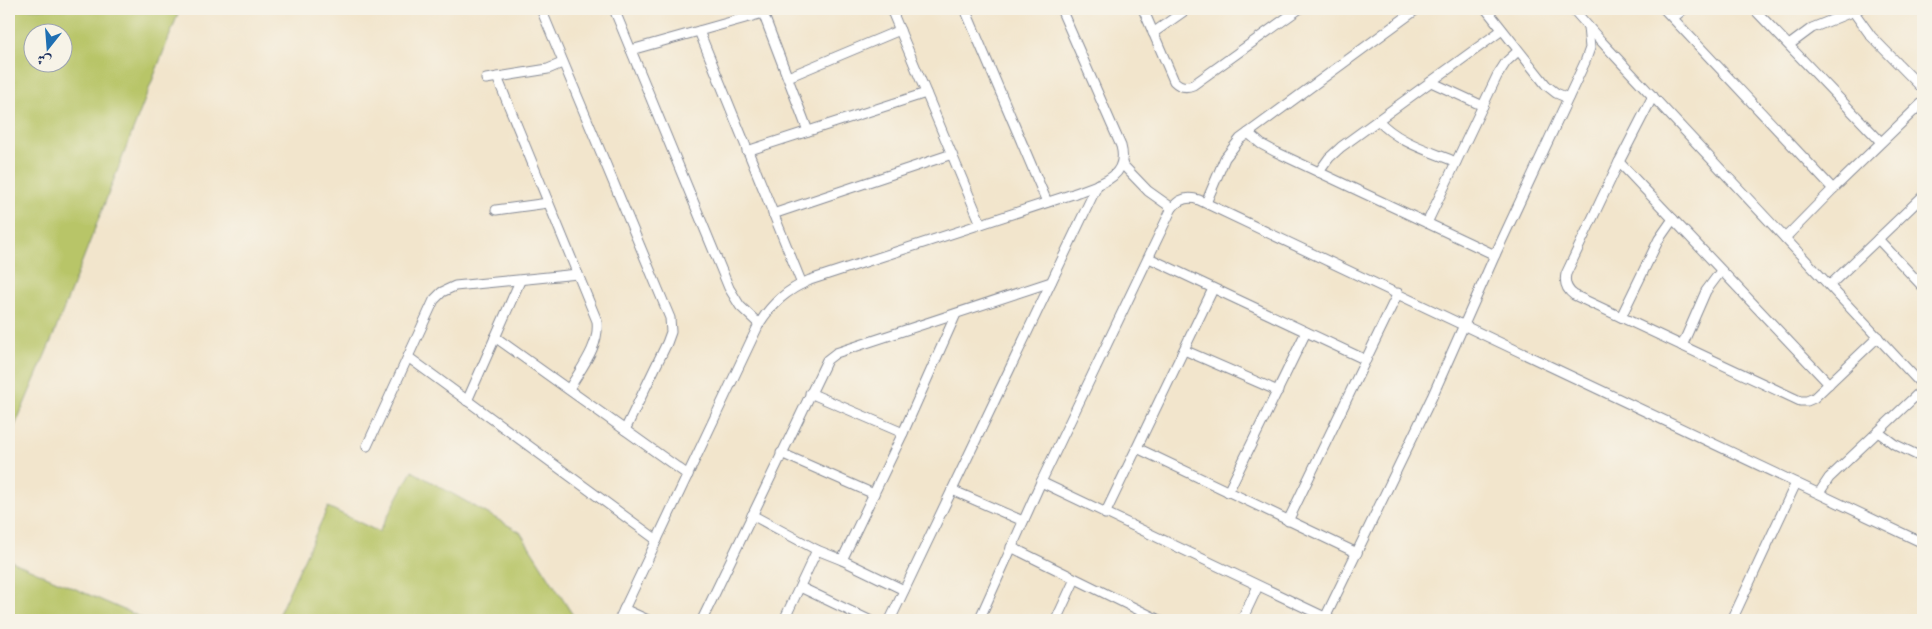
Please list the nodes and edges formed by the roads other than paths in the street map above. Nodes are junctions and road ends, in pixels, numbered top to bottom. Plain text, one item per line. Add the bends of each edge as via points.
1 (541, 9) edge
2 (614, 9) edge
3 (777, 9) edge
4 (890, 9) edge
5 (965, 9) edge
6 (1061, 9) edge
7 (1143, 9) edge
8 (1187, 9) edge
9 (1299, 9) edge
10 (1417, 9) edge
11 (1486, 9) edge
12 (1573, 9) edge
13 (1664, 9) edge
14 (1684, 9) edge
15 (1754, 9) edge
16 (1856, 10) edge
17 (763, 13) junction
18 (1673, 18) junction
19 (1588, 27) junction
20 (900, 30) junction
21 (1502, 30) junction
22 (699, 31) junction
23 (1153, 33) junction
24 (1789, 45) junction
25 (631, 50) junction
26 (1518, 51) junction
27 (562, 63) junction
28 (497, 77) junction
29 (788, 77) junction
30 (486, 79) dead end
31 (1431, 82) junction
32 (1923, 89) edge
33 (926, 92) junction
34 (1653, 96) junction
35 (1568, 98) junction
36 (1923, 102) edge
37 (1483, 106) junction
38 (1378, 120) junction
39 (808, 131) junction
40 (1248, 133) junction
41 (1882, 142) junction
42 (748, 151) junction
43 (952, 154) junction
44 (1456, 162) junction
45 (1619, 162) junction
46 (1122, 164) junction
47 (1319, 172) junction
48 (1098, 184) junction
49 (1833, 189) junction
50 (1923, 196) edge
51 (1048, 202) junction
52 (548, 203) junction
53 (1206, 203) junction
54 (1172, 208) junction
55 (496, 210) dead end
56 (773, 214) junction
57 (1673, 219) junction
58 (1427, 223) junction
59 (981, 224) junction
60 (1785, 238) junction
61 (1878, 239) junction
62 (1495, 255) junction
63 (1148, 258) junction
64 (1721, 271) junction
65 (578, 274) junction
66 (520, 280) junction
67 (1051, 282) junction
68 (802, 284) junction
69 (1830, 285) junction
70 (1923, 287) edge
71 (1213, 289) junction
72 (1398, 293) junction
73 (956, 314) junction
74 (1622, 317) junction
75 (759, 324) junction
76 (1464, 324) junction
77 (1306, 332) junction
78 (495, 337) junction
79 (1878, 337) junction
80 (1682, 346) junction
81 (1184, 350) junction
82 (408, 358) junction
83 (1366, 360) junction
84 (1829, 384) junction
85 (1923, 387) edge
86 (569, 390) junction
87 (1278, 391) junction
88 (810, 393) junction
89 (467, 400) junction
90 (625, 430) junction
91 (1878, 432) junction
92 (903, 433) junction
93 (366, 446) dead end
94 (1137, 448) junction
95 (781, 453) junction
96 (1923, 458) edge
97 (688, 475) junction
98 (1041, 482) junction
99 (1796, 483) junction
100 (952, 490) junction
101 (1228, 492) junction
102 (1819, 493) junction
103 (874, 494) junction
104 (1105, 514) junction
105 (752, 515) junction
106 (1023, 521) junction
107 (1288, 521) junction
108 (657, 540) junction
109 (1923, 543) edge
110 (1011, 547) junction
111 (818, 550) junction
112 (1356, 554) junction
113 (842, 560) junction
114 (1075, 579) junction
115 (1258, 586) junction
116 (800, 587) junction
117 (904, 590) junction
118 (624, 609) junction
119 (1327, 619) edge
120 (619, 620) edge
121 (648, 620) edge
122 (702, 620) edge
123 (784, 620) edge
124 (869, 620) edge
125 (890, 620) edge
126 (978, 620) edge
127 (1056, 620) edge
128 (1159, 620) edge
129 (1242, 620) edge
130 (1732, 620) edge

1 - 27 street
2 - 25 street
3 - 17 street
4 - 20 street
5 - 51 street
6 - 46 street via 1121,146
7 - 23 street
8 - 23 street
9 - 23 street via 1186,87 1174,82
10 - 40 street
11 - 21 street
12 - 19 street
13 - 18 street
14 - 18 street
15 - 24 street
16 - 24 street via 1812,28
16 - 32 street via 1871,36
17 - 22 street
17 - 29 street
18 - 49 street
19 - 34 street
19 - 35 street via 1588,55
20 - 29 street
20 - 33 street
21 - 26 street
21 - 31 street
22 - 25 street
22 - 42 street
24 - 41 street
25 - 75 street via 729,288 740,306
26 - 35 street via 1546,85
26 - 37 street via 1501,69
27 - 28 street via 548,69
27 - 90 street via 671,322 667,343
28 - 30 street
28 - 52 street
29 - 39 street
31 - 37 street
31 - 38 street
33 - 39 street
33 - 43 street
34 - 45 street
34 - 60 street
35 - 62 street
36 - 41 street
37 - 44 street
38 - 44 street via 1393,134
38 - 47 street via 1335,152
39 - 42 street
40 - 47 street via 1268,148
40 - 53 street via 1225,158
41 - 49 street
42 - 56 street
43 - 56 street
43 - 59 street
44 - 58 street
45 - 57 street
45 - 74 street via 1565,281 1574,295
46 - 48 street via 1112,178
46 - 54 street via 1143,187
47 - 58 street
48 - 51 street
48 - 67 street
49 - 60 street
50 - 61 street
51 - 59 street
52 - 55 street
52 - 65 street
53 - 54 street via 1188,198 1180,200
53 - 72 street
54 - 63 street
56 - 68 street
57 - 64 street
57 - 74 street via 1659,239
58 - 62 street
59 - 68 street
60 - 69 street
61 - 69 street
61 - 70 street
62 - 76 street
63 - 71 street
63 - 98 street
64 - 80 street via 1706,291
64 - 84 street
65 - 66 street
65 - 86 street via 595,314 597,334
66 - 78 street
66 - 82 street via 455,286 442,292 434,300
67 - 73 street
67 - 100 street
68 - 75 street via 778,300
69 - 79 street
71 - 77 street
71 - 81 street
72 - 76 street
72 - 83 street
73 - 88 street via 836,354 827,360
73 - 92 street
74 - 80 street
75 - 97 street
76 - 99 street
76 - 112 street
77 - 83 street
77 - 87 street
78 - 86 street
78 - 89 street
79 - 84 street
79 - 85 street
80 - 84 street via 1800,401 1814,398
81 - 87 street
81 - 94 street
82 - 89 street
82 - 93 street
83 - 107 street
85 - 91 street
86 - 90 street
87 - 101 street
88 - 92 street
88 - 95 street
89 - 108 street
90 - 97 street
91 - 96 street
91 - 102 street via 1830,478
92 - 103 street
94 - 101 street
94 - 104 street
95 - 103 street
95 - 105 street
97 - 108 street
98 - 104 street
98 - 106 street
99 - 102 street
99 - 130 street
100 - 106 street
100 - 117 street
101 - 107 street
102 - 109 street
103 - 113 street
104 - 115 street
105 - 111 street
105 - 122 street
106 - 110 street
107 - 112 street
108 - 118 street
110 - 114 street
110 - 126 street
111 - 113 street
111 - 116 street
112 - 119 street
113 - 117 street
114 - 127 street
114 - 128 street
115 - 119 street
115 - 129 street
116 - 123 street
116 - 124 street
117 - 125 street
118 - 120 street
118 - 121 street

